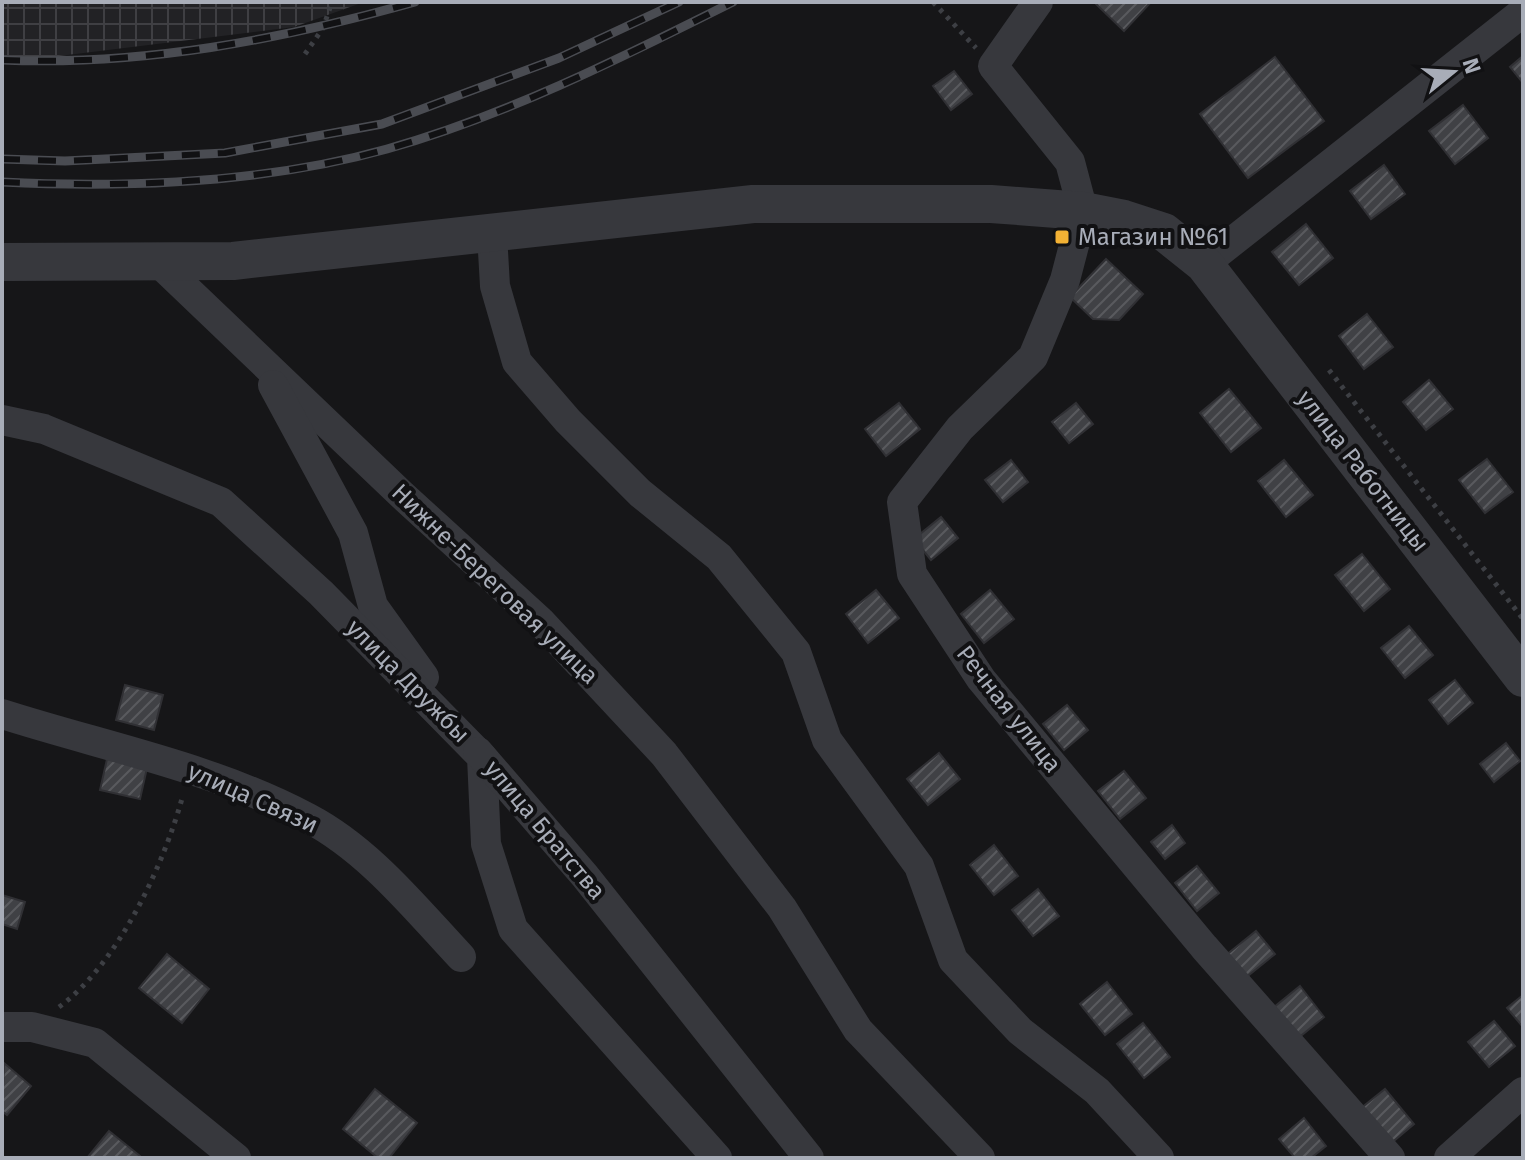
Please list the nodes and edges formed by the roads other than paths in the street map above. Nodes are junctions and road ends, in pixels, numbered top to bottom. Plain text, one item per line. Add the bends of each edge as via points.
1 (1038, 2) edge
2 (1523, 12) edge
3 (1083, 211) junction
4 (492, 234) junction
5 (157, 261) junction
6 (2, 262) edge
7 (1204, 264) junction
8 (253, 352) junction
9 (2, 420) edge
10 (1523, 678) edge
11 (2, 714) edge
12 (482, 757) junction
13 (461, 957) dead end
14 (17, 1027) edge
15 (1523, 1092) edge
16 (236, 1158) edge
17 (717, 1158) edge
18 (809, 1158) edge
19 (980, 1158) edge
20 (1159, 1158) edge
21 (1390, 1158) edge
22 (1449, 1158) edge

1 - 3 street via 993,66 1070,162
2 - 7 street
3 - 4 street, улица Работницы via 991,204 753,204
3 - 7 street, улица Работницы via 1164,232
3 - 21 street, Речная улица via 1065,280 1033,357 960,428 902,502 912,574 981,679 1204,947
4 - 5 street, улица Работницы via 233,261
4 - 20 street via 495,286 517,362 640,493 719,557 796,652 827,740 919,866 953,960 1020,1031 1097,1091
5 - 6 street, улица Работницы
5 - 8 street, Нижне-Береговая улица
7 - 10 street, улица Работницы
8 - 12 street, улица Братства via 353,533 373,606
8 - 19 street, Нижне-Береговая улица via 540,621 664,754 782,908 858,1030
9 - 12 street, улица Дружбы via 44,429 221,502 321,593
11 - 13 street, улица Связи via 191,767 310,818 374,864
12 - 17 street, улица Дружбы via 486,844 513,929
12 - 18 street, улица Братства via 585,876
14 - 16 street via 95,1043
15 - 22 street

